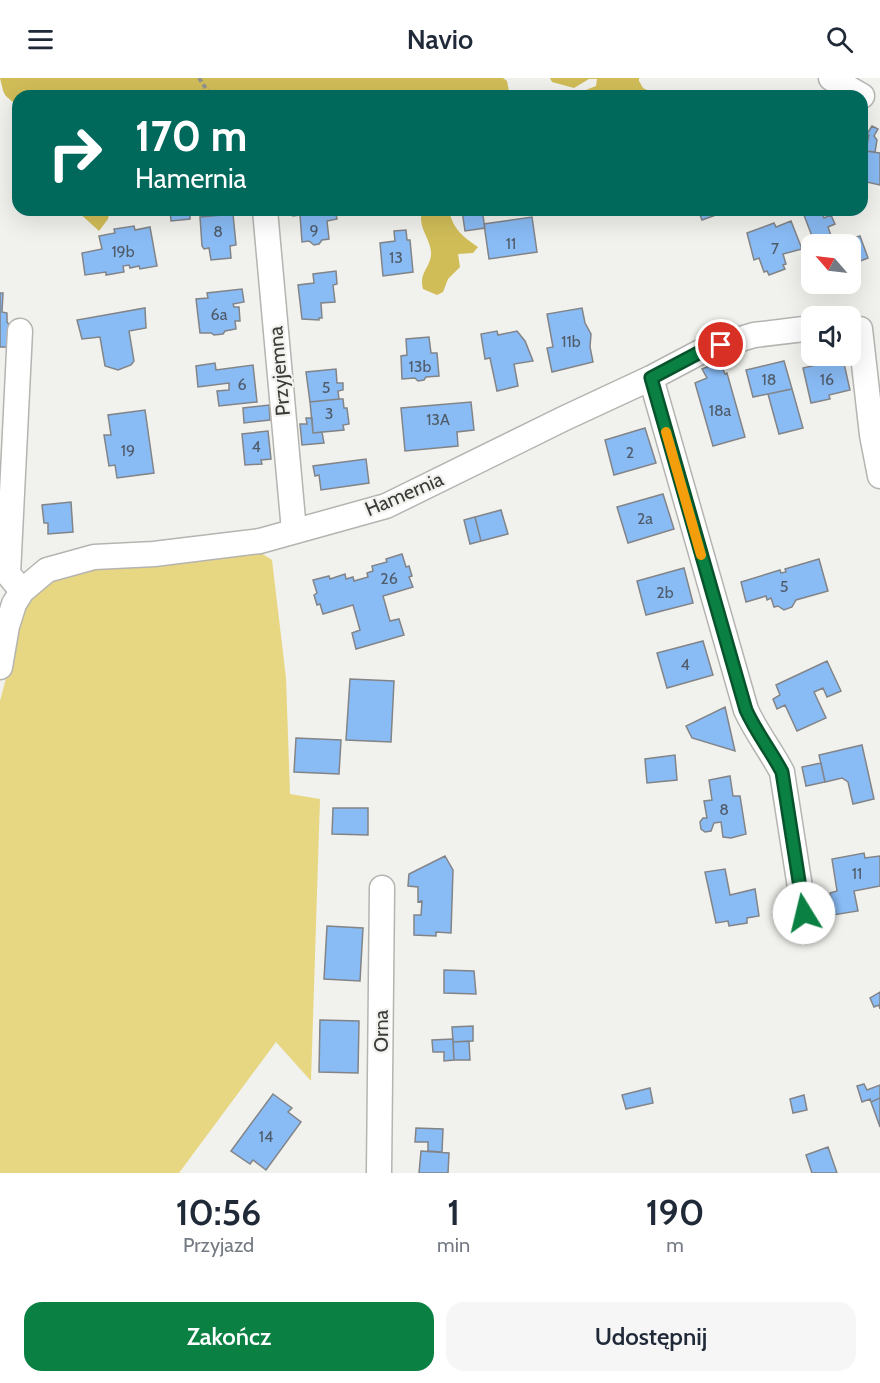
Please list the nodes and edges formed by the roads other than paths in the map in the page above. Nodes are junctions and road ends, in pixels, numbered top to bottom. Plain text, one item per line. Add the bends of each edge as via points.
1 (831, 78) edge
2 (852, 90) edge
3 (266, 216) edge
4 (801, 329) edge
5 (864, 329) edge
6 (20, 331) dead end
7 (651, 378) junction
8 (880, 476) edge
9 (294, 531) junction
10 (22, 591) junction
11 (0, 667) edge
12 (382, 888) dead end
13 (804, 913) dead end
14 (379, 1173) edge

1 - 2 street
3 - 9 street, Przyjemna
4 - 7 street, Hamernia via 754,335 704,350
5 - 8 street via 872,435
6 - 10 street via 8,574
7 - 9 street, Hamernia via 386,506
7 - 13 street via 746,710 782,772
9 - 10 street, Hamernia via 260,542 94,557 46,570
10 - 11 street, Hamernia via 7,626
12 - 14 street, Orna

